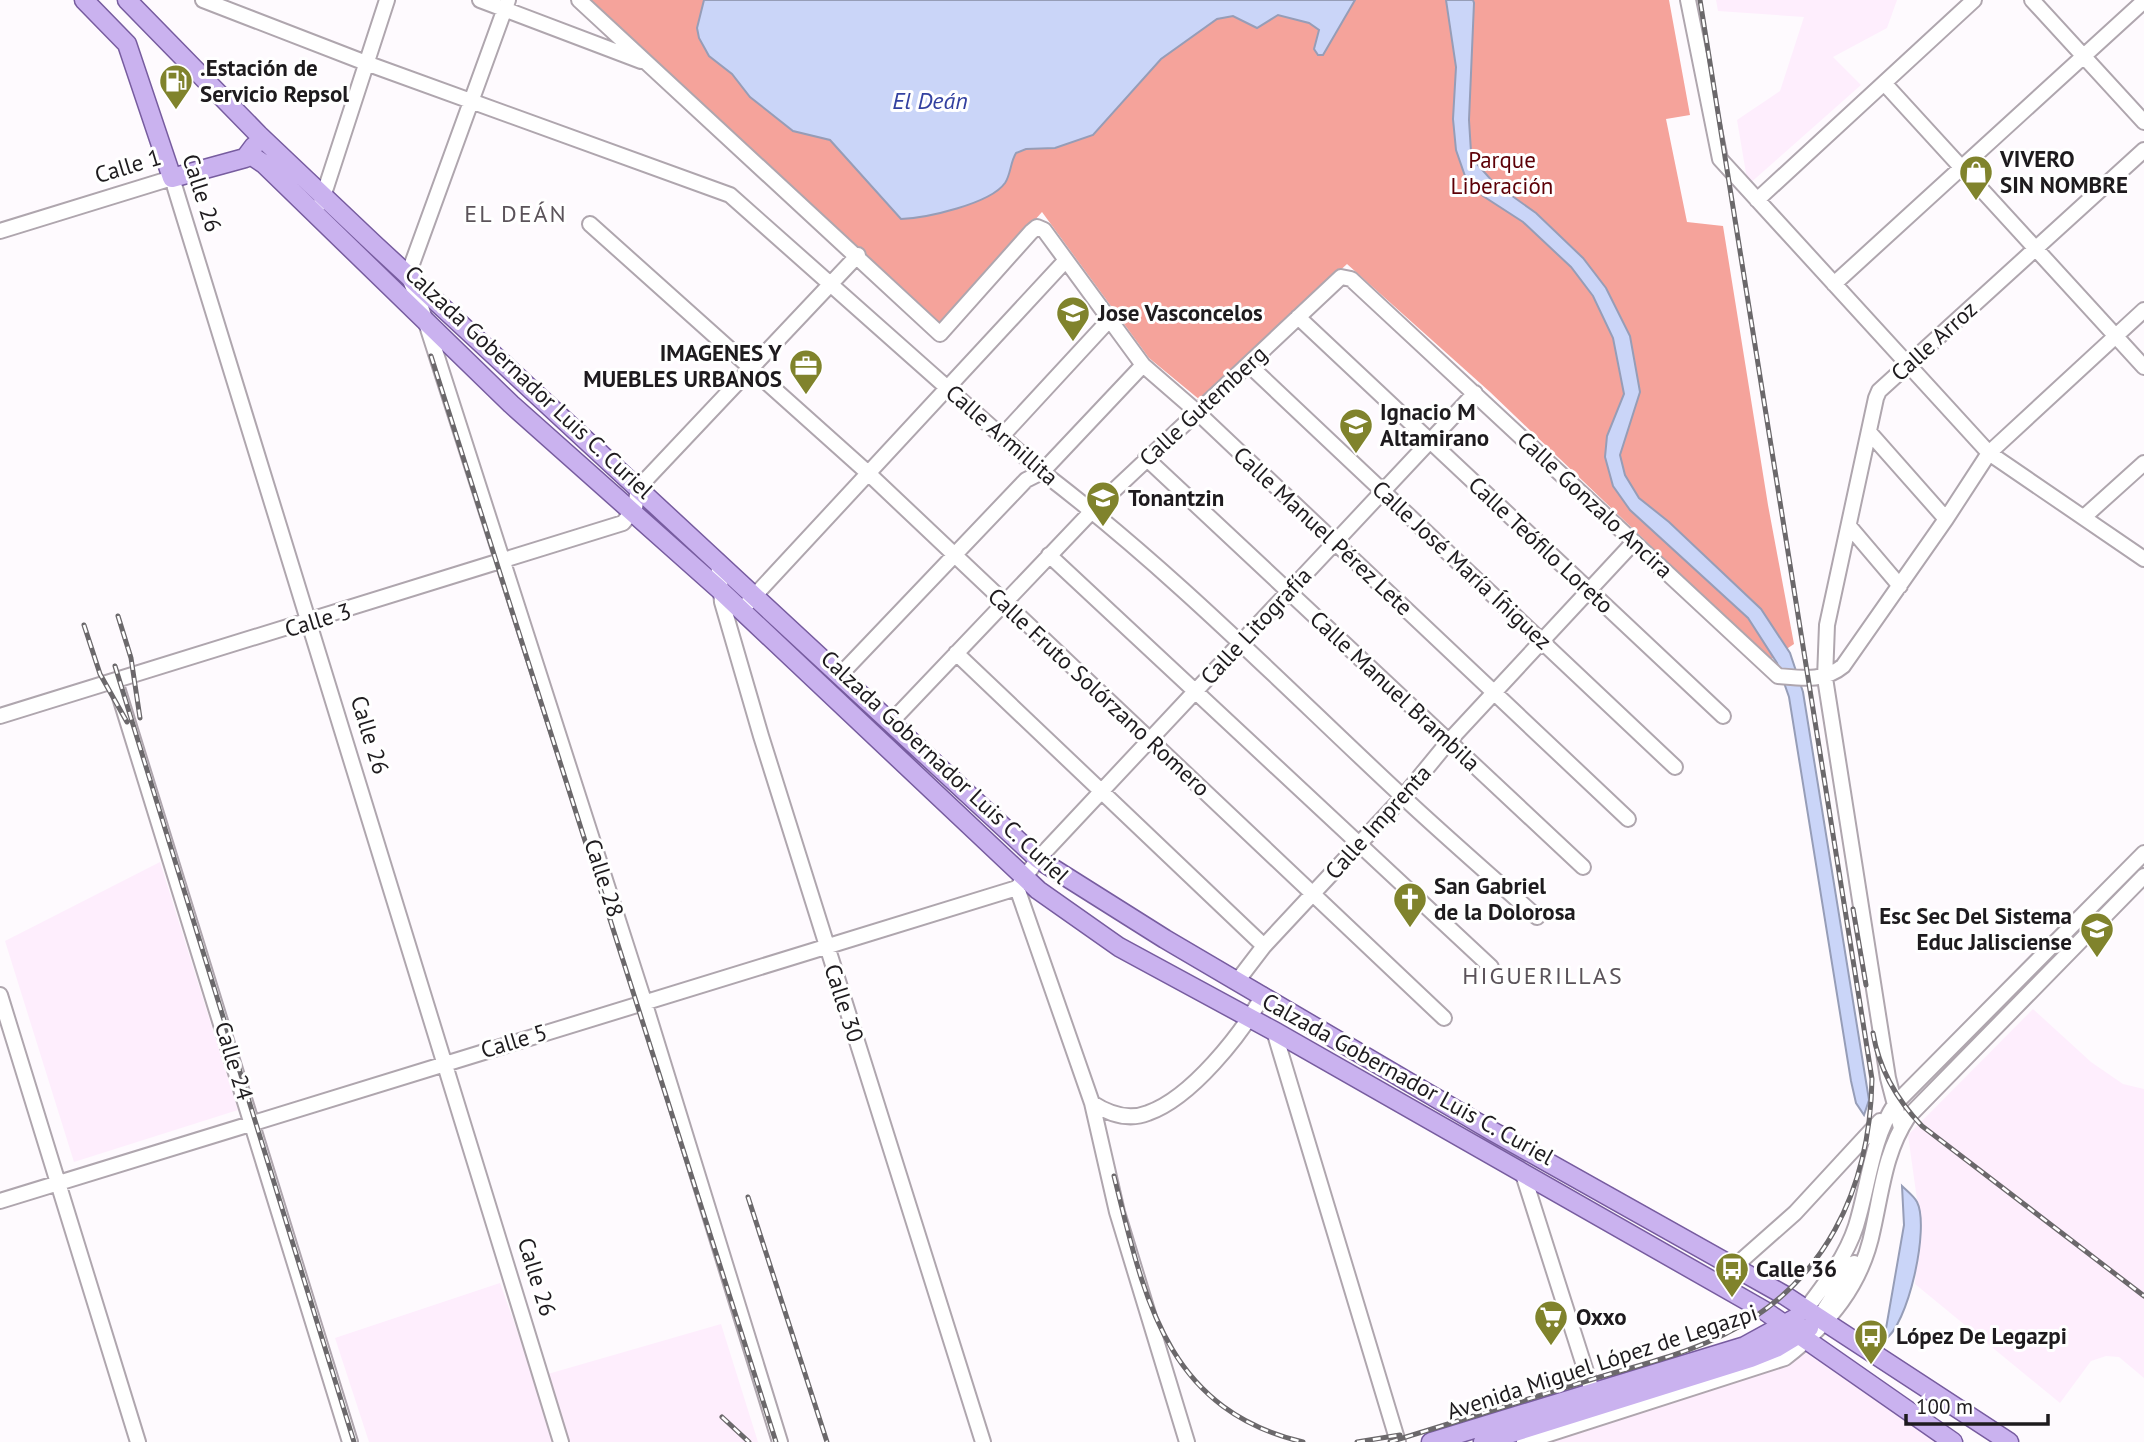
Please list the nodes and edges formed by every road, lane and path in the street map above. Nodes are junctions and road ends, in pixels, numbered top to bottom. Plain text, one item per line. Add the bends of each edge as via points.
1 (84, 0) edge
2 (127, 0) edge
3 (203, 0) edge
4 (387, 0) edge
5 (480, 0) edge
6 (579, 0) edge
7 (1688, 0) edge
8 (1975, 0) edge
9 (2032, 0) edge
10 (2144, 1) edge
11 (507, 4) edge
12 (2084, 56) junction
13 (366, 63) junction
14 (649, 64) junction
15 (1884, 83) junction
16 (472, 103) junction
17 (2144, 122) edge
18 (259, 135) junction
19 (2144, 150) edge
20 (249, 154) junction
21 (1962, 168) junction
22 (172, 178) junction
23 (323, 195) junction
24 (1757, 200) junction
25 (317, 215) junction
26 (590, 224) dead end
27 (0, 231) edge
28 (2036, 248) junction
29 (858, 255) junction
30 (1066, 260) junction
31 (408, 275) junction
32 (1345, 276) joint
33 (831, 282) junction
34 (1834, 284) junction
35 (2144, 310) edge
36 (424, 316) junction
37 (1298, 317) junction
38 (1111, 318) junction
39 (2115, 336) junction
40 (1143, 365) junction
41 (1249, 365) junction
42 (1908, 365) junction
43 (2144, 367) edge
44 (751, 368) junction
45 (947, 388) junction
46 (1475, 393) junction
47 (1196, 411) junction
48 (1869, 432) junction
49 (1002, 436) junction
50 (1430, 441) junction
51 (1989, 453) junction
52 (1146, 458) junction
53 (2144, 463) edge
54 (1042, 472) junction
55 (868, 473) junction
56 (638, 488) junction
57 (1383, 491) junction
58 (1093, 510) junction
59 (632, 514) junction
60 (2084, 517) junction
61 (1946, 519) junction
62 (1849, 526) junction
63 (1335, 542) junction
64 (1634, 542) junction
65 (955, 555) junction
66 (1049, 555) junction
67 (2144, 559) edge
68 (718, 561) junction
69 (502, 562) junction
70 (1900, 586) junction
71 (720, 590) junction
72 (1589, 590) junction
73 (1289, 592) junction
74 (754, 597) junction
75 (1005, 603) junction
76 (741, 610) junction
77 (310, 622) junction
78 (1542, 640) junction
79 (1242, 642) junction
80 (956, 653) junction
81 (840, 675) junction
82 (1825, 678) junction
83 (115, 681) junction
84 (1195, 691) junction
85 (1494, 692) junction
86 (0, 716) edge
87 (1723, 716) dead end
88 (890, 723) junction
89 (1150, 740) junction
90 (1449, 741) junction
91 (1675, 767) dead end
92 (1102, 791) junction
93 (1403, 797) junction
94 (1628, 819) dead end
95 (1358, 845) junction
96 (2144, 853) edge
97 (1038, 859) junction
98 (1583, 867) dead end
99 (2144, 876) edge
100 (1020, 883) junction
101 (1312, 895) junction
102 (1536, 917) dead end
103 (826, 945) junction
104 (1264, 946) junction
105 (1491, 967) dead end
106 (1238, 980) junction
107 (0, 995) edge
108 (1263, 995) junction
109 (644, 1001) junction
110 (1250, 1018) junction
111 (1444, 1018) dead end
112 (1274, 1031) junction
113 (446, 1062) junction
114 (1092, 1103) junction
115 (1895, 1104) junction
116 (253, 1122) junction
117 (1901, 1128) junction
118 (1522, 1171) junction
119 (58, 1183) junction
120 (0, 1200) edge
121 (1737, 1267) junction
122 (1717, 1282) junction
123 (1817, 1317) junction
124 (1799, 1333) junction
125 (1597, 1406) junction
126 (138, 1442) edge
127 (350, 1442) edge
128 (561, 1442) edge
129 (780, 1442) edge
130 (983, 1442) edge
131 (1187, 1442) edge
132 (1398, 1442) edge
133 (1431, 1442) edge
134 (1483, 1442) edge
135 (1524, 1442) edge
136 (1954, 1442) edge
137 (2009, 1442) edge

1 - 22 main road, Calle 26 via 127,44
2 - 18 main road, Calzada Gobernador Luis C. Curiel
3 - 13 street, Calle Armillita
4 - 13 street
5 - 11 street
6 - 14 street
7 - 24 street via 1716,150
8 - 15 street
9 - 12 street
10 - 12 street
11 - 14 street
11 - 16 street
12 - 17 street
12 - 21 street
13 - 16 street, Calle Armillita
13 - 23 street
14 - 29 street
15 - 21 street
15 - 24 street
16 - 31 street
16 - 33 street, Calle Armillita via 730,195
18 - 20 main road
18 - 23 main road, Calzada Gobernador Luis C. Curiel
19 - 28 street, Calle Arroz
20 - 22 main road, Calle 1
20 - 25 main road, Calzada Gobernador Luis C. Curiel
21 - 28 street
21 - 34 street
22 - 27 street, Calle 1
22 - 77 street, Calle 26
23 - 25 street
23 - 31 main road, Calzada Gobernador Luis C. Curiel
24 - 34 street
25 - 36 main road, Calzada Gobernador Luis C. Curiel
26 - 44 street, Calle Fruto Solórzano Romero
28 - 39 street
28 - 42 street, Calle Arroz
29 - 30 street, Calle Manuel Pérez Lete via 940,334 1037,227
29 - 33 street
30 - 38 street, Calle Manuel Pérez Lete
30 - 45 street
31 - 36 street, Calle 28
31 - 56 main road, Calzada Gobernador Luis C. Curiel
32 - 37 street, Calle Gutemberg
32 - 46 street, Calle Gonzalo Ancira
33 - 44 street
33 - 45 street, Calle Armillita
34 - 42 street
35 - 39 street
36 - 59 main road, Calzada Gobernador Luis C. Curiel via 511,404
36 - 69 street, Calle 28
37 - 41 street, Calle Gutemberg
37 - 50 street, Calle Teófilo Loreto
38 - 40 street, Calle Manuel Pérez Lete
38 - 49 street
39 - 43 street
39 - 51 street
40 - 47 street, Calle Manuel Pérez Lete
40 - 54 street
41 - 47 street, Calle Gutemberg
41 - 57 street, Calle José María Íñiguez
42 - 48 street, Calle Arroz via 1879,391
42 - 51 street
44 - 55 street, Calle Fruto Solórzano Romero
44 - 56 street
45 - 49 street, Calle Armillita
45 - 55 street
46 - 50 street, Calle Litografía
46 - 64 street, Calle Gonzalo Ancira
47 - 52 street, Calle Gutemberg
47 - 63 street, Calle Manuel Pérez Lete
48 - 61 street
48 - 62 street, Calle Arroz
49 - 54 street, Calle Armillita
50 - 57 street, Calle Litografía
50 - 72 street, Calle Teófilo Loreto
51 - 60 street
51 - 61 street
52 - 58 street, Calle Gutemberg
52 - 73 street, Calle Manuel Brambila
53 - 60 street
54 - 58 street, Calle Armillita
54 - 65 street via 1026,480
55 - 65 street, Calle Fruto Solórzano Romero
55 - 74 street
56 - 59 street
56 - 68 main road, Calzada Gobernador Luis C. Curiel
57 - 63 street, Calle Litografía
57 - 78 street, Calle José María Íñiguez
58 - 66 street, Calle Gutemberg
58 - 79 street, Calle Armillita
59 - 69 street, Calle 3 via 623,523
59 - 71 main road, Calzada Gobernador Luis C. Curiel
60 - 67 street
61 - 70 street
62 - 70 street
62 - 82 street, Calle Arroz via 1826,625
63 - 73 street, Calle Litografía
63 - 85 street, Calle Manuel Pérez Lete
64 - 72 street, Calle Imprenta
64 - 82 street, Calle Gonzalo Ancira via 1778,676
65 - 75 street, Calle Fruto Solórzano Romero
65 - 81 street
66 - 75 street, Calle Gutemberg
66 - 84 street
68 - 71 street, Calle 30
68 - 74 main road, Calzada Gobernador Luis C. Curiel
69 - 77 street, Calle 3
69 - 109 street, Calle 28
70 - 82 street via 1843,666
71 - 76 main road, Calzada Gobernador Luis C. Curiel
71 - 103 street, Calle 30
72 - 78 street, Calle Imprenta
72 - 87 street, Calle Teófilo Loreto
73 - 79 street, Calle Litografía
73 - 90 street, Calle Manuel Brambila
74 - 76 street
74 - 81 main road, Calzada Gobernador Luis C. Curiel
75 - 80 street, Calle Gutemberg
75 - 89 street, Calle Fruto Solórzano Romero
76 - 100 main road, Calzada Gobernador Luis C. Curiel
77 - 83 street, Calle 3
77 - 113 street, Calle 26
78 - 85 street, Calle Imprenta
78 - 91 street, Calle José María Íñiguez
79 - 84 street, Calle Litografía
79 - 93 street, Calle Armillita
80 - 88 street, Calle Gutemberg
80 - 92 street
81 - 88 main road, Calzada Gobernador Luis C. Curiel
82 - 115 street, Calle Arroz
83 - 86 street, Calle 3
83 - 116 street, Calle 24
84 - 89 street, Calle Litografía
84 - 95 street
85 - 90 street, Calle Imprenta
85 - 94 street, Calle Manuel Pérez Lete
88 - 97 main road, Calzada Gobernador Luis C. Curiel
89 - 92 street, Calle Litografía
89 - 101 street, Calle Fruto Solórzano Romero
90 - 93 street, Calle Imprenta
90 - 98 street, Calle Manuel Brambila
92 - 97 street, Calle Litografía
92 - 104 street
93 - 95 street, Calle Imprenta
93 - 102 street, Calle Armillita
95 - 101 street, Calle Imprenta
95 - 105 street
96 - 115 street
97 - 100 street, Calle Litografía
97 - 106 main road, Calzada Gobernador Luis C. Curiel
99 - 117 street
100 - 103 street, Calle 5
100 - 110 main road, Calzada Gobernador Luis C. Curiel via 1119,947
100 - 114 street
101 - 104 street, Calle Imprenta
101 - 111 street, Calle Fruto Solórzano Romero
103 - 109 street, Calle 5
103 - 130 street, Calle 30
104 - 106 street, Calle Imprenta
106 - 108 main road, Calzada Gobernador Luis C. Curiel
107 - 119 street
108 - 110 street
108 - 121 main road, Calzada Gobernador Luis C. Curiel via 1492,1131
109 - 113 street, Calle 5
109 - 129 street, Calle 28
110 - 112 main road, Calzada Gobernador Luis C. Curiel
110 - 114 street via 1220,1056 1162,1106 1147,1114 1123,1116
112 - 118 main road, Calzada Gobernador Luis C. Curiel
112 - 132 street
113 - 116 street, Calle 5
113 - 128 street, Calle 26
114 - 131 street via 1118,1212
115 - 117 street, Calle Arroz
115 - 121 street via 1795,1213
115 - 123 street via 1877,1137 1855,1230
116 - 119 street, Calle 5
116 - 127 street, Calle 24
117 - 123 street via 1890,1147 1873,1232
118 - 122 main road, Calzada Gobernador Luis C. Curiel
118 - 125 street
119 - 120 street, Calle 5
119 - 126 street
121 - 122 street
121 - 123 main road, Calzada Gobernador Luis C. Curiel
122 - 124 main road, Calzada Gobernador Luis C. Curiel
123 - 124 main road
123 - 124 street
123 - 137 main road, Calzada Gobernador Luis C. Curiel
124 - 125 main road, Avenida Miguel López de Legazpi via 1745,1346
124 - 125 street, Avenida Miguel López de Legazpi via 1785,1359
124 - 136 main road, Calzada Gobernador Luis C. Curiel
125 - 133 main road, Avenida Miguel López de Legazpi
125 - 134 main road, Avenida Miguel López de Legazpi
125 - 135 street, Avenida Miguel López de Legazpi

